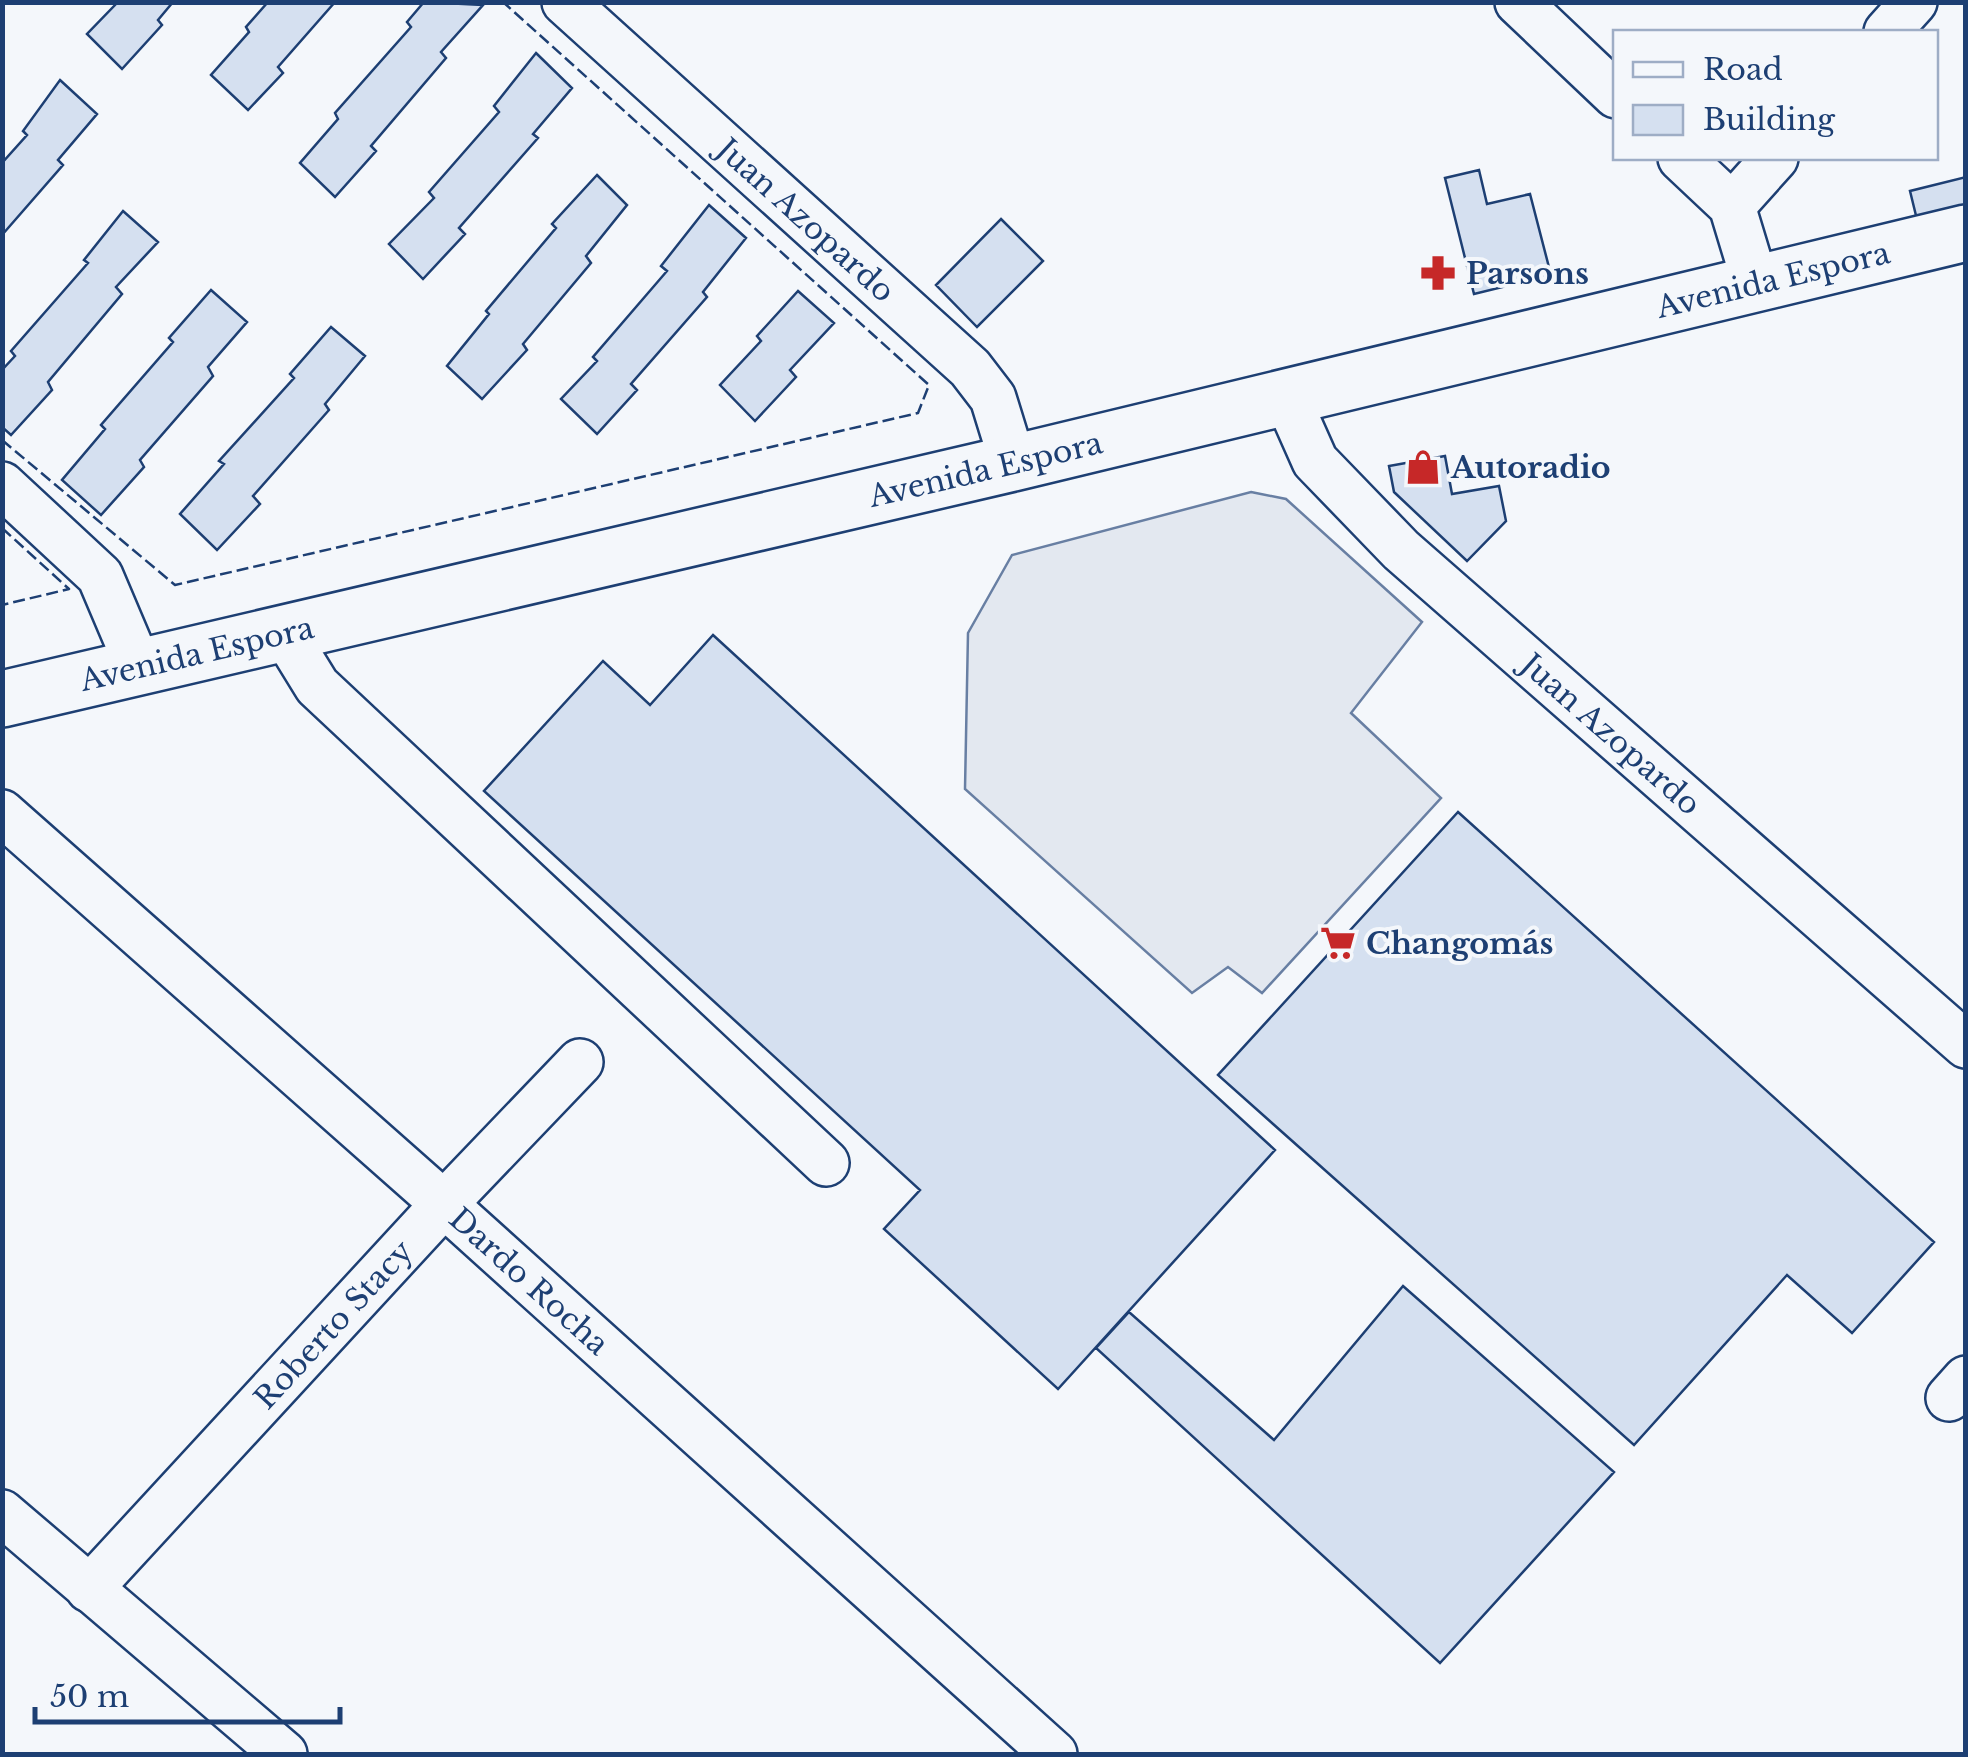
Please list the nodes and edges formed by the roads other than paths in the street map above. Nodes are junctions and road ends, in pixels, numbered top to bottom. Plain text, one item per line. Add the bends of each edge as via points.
1 (565, 2) edge
2 (1518, 2) edge
3 (1914, 2) edge
4 (1889, 30) edge
5 (1613, 92) edge
6 (1683, 160) edge
7 (1773, 160) edge
8 (1732, 206) junction
9 (1966, 233) edge
10 (1755, 282) junction
11 (1288, 398) junction
12 (1013, 463) junction
13 (2, 485) edge
14 (284, 634) junction
15 (140, 668) junction
16 (2, 699) edge
17 (2, 813) edge
18 (1966, 1044) edge
19 (580, 1062) dead end
20 (826, 1164) dead end
21 (444, 1204) junction
22 (2, 1513) edge
23 (89, 1589) junction
24 (284, 1754) edge
25 (1054, 1754) edge

1 - 12 street, Juan Azopardo via 970,368 994,398
2 - 5 street
3 - 4 street
6 - 8 street
7 - 8 street
8 - 10 street
9 - 10 main road, Avenida Espora
10 - 11 main road, Avenida Espora
11 - 12 main road, Avenida Espora
11 - 18 street, Juan Azopardo via 1315,461 1402,550
12 - 14 main road, Avenida Espora
13 - 15 street via 100,576
14 - 15 main road, Avenida Espora
14 - 20 street via 317,686
15 - 16 main road, Avenida Espora
17 - 21 street, Dardo Rocha
19 - 21 street, Roberto Stacy
21 - 23 street, Roberto Stacy
21 - 25 street, Dardo Rocha
22 - 23 street
23 - 24 street

